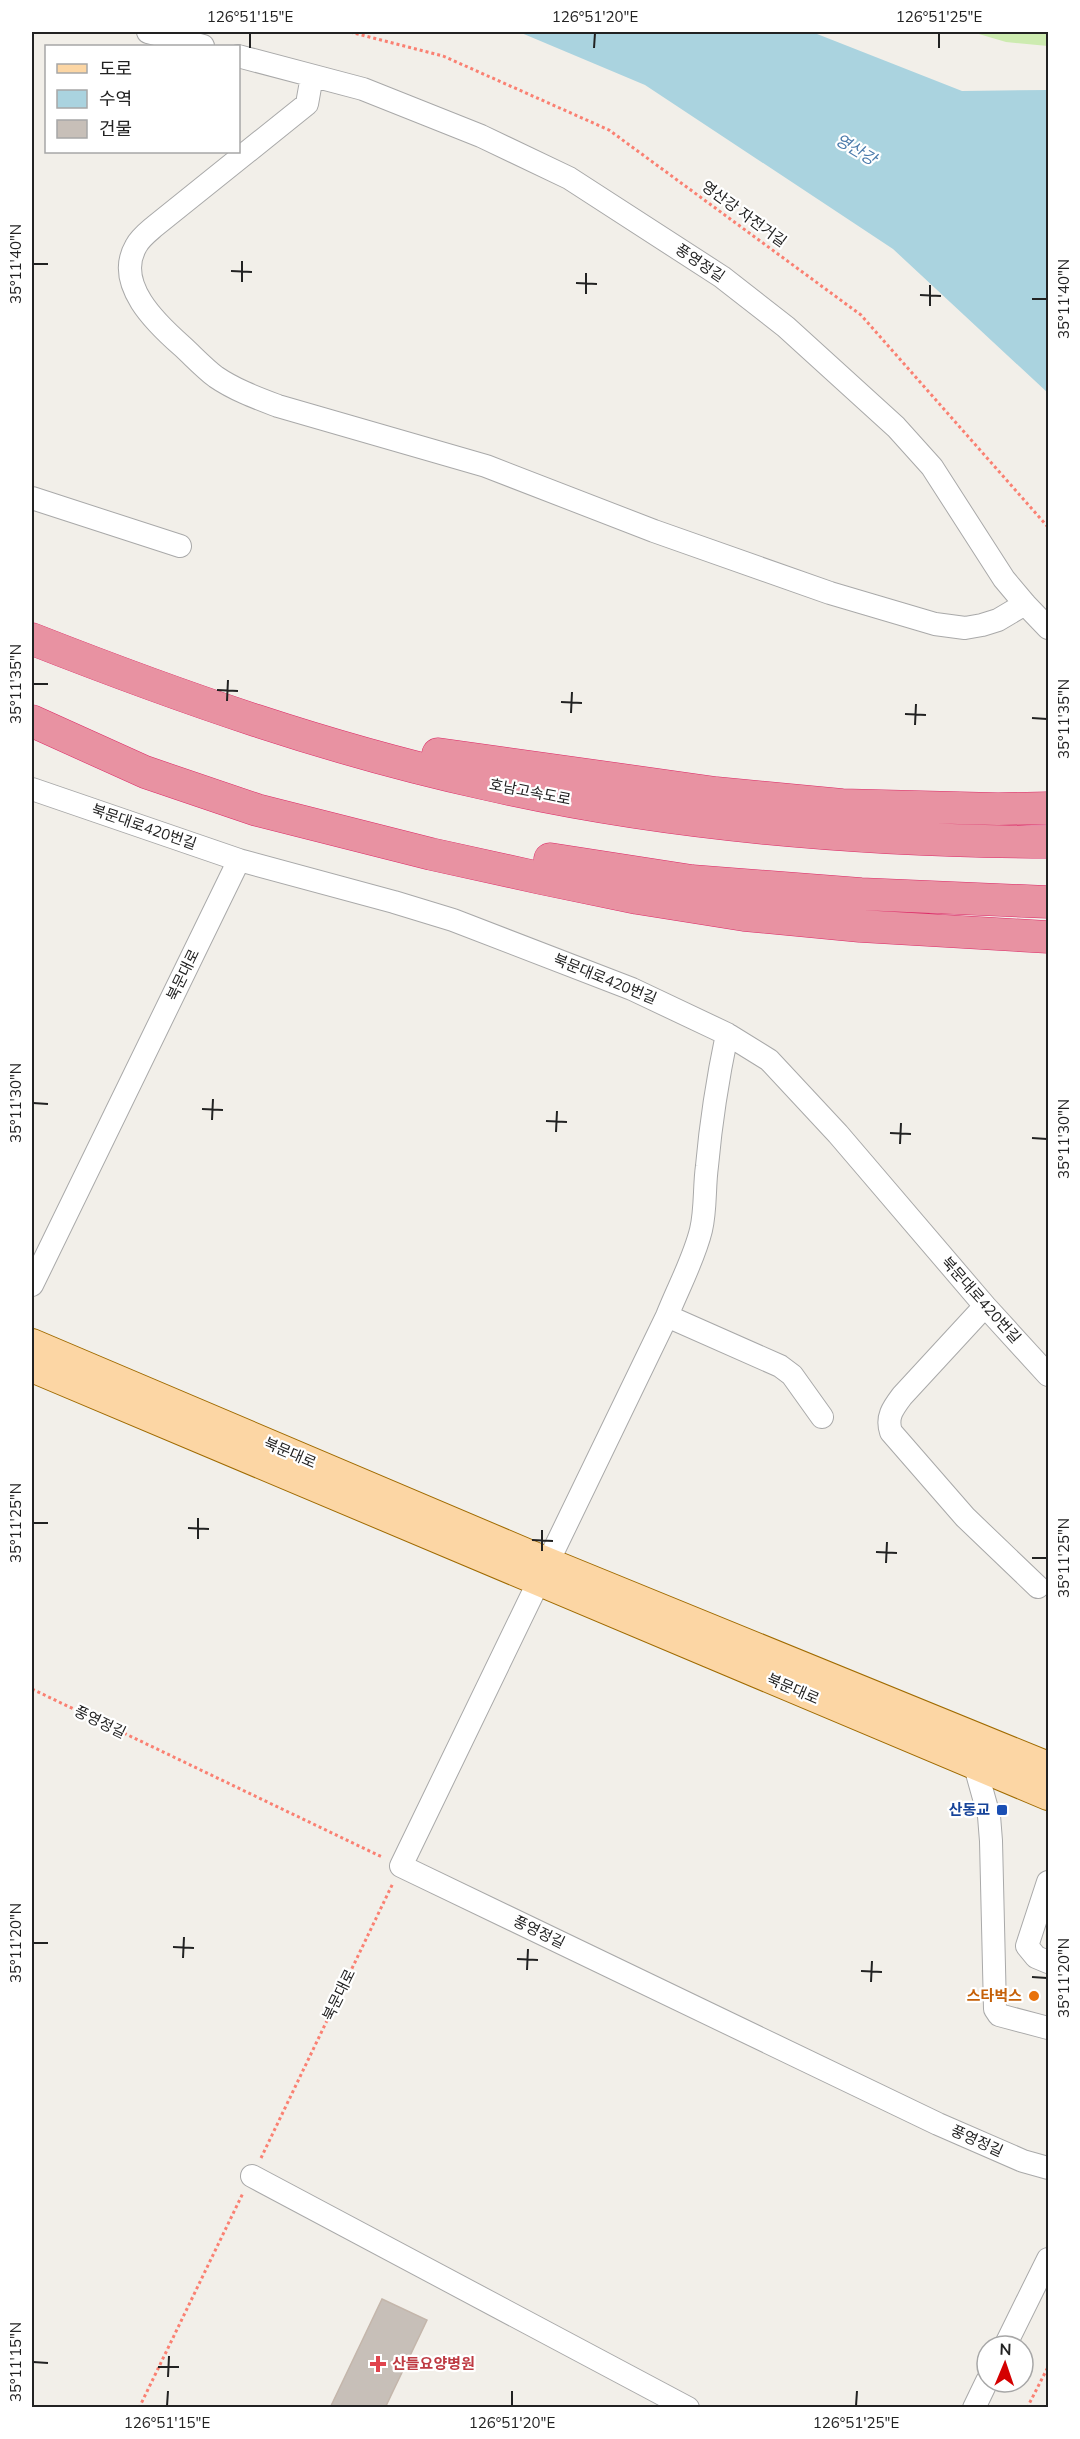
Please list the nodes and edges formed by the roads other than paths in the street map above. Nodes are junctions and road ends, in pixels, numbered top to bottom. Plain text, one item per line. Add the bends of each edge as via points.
1 (148, 32) edge
2 (199, 45) edge
3 (240, 57) edge
4 (312, 76) junction
5 (32, 498) edge
6 (180, 546) dead end
7 (1025, 604) junction
8 (32, 620) edge
9 (1048, 628) edge
10 (32, 639) edge
11 (32, 720) edge
12 (32, 789) edge
13 (1048, 808) edge
14 (1048, 842) edge
15 (239, 860) junction
16 (1048, 902) edge
17 (1048, 937) edge
18 (727, 1034) junction
19 (32, 1285) edge
20 (985, 1306) junction
21 (667, 1316) junction
22 (32, 1343) edge
23 (32, 1368) edge
24 (1048, 1375) edge
25 (822, 1417) dead end
26 (543, 1572) junction
27 (1038, 1587) dead end
28 (975, 1766) junction
29 (1048, 1766) edge
30 (1048, 1796) edge
31 (1048, 1882) edge
32 (1048, 1962) edge
33 (1048, 2028) edge
34 (1048, 2168) edge
35 (252, 2176) road end
36 (1048, 2259) edge
37 (1011, 2334) edge
38 (981, 2394) edge
39 (688, 2408) edge
40 (974, 2408) edge

1 - 2 street
3 - 4 street, 풍영정길
4 - 7 street, 풍영정길 via 417,109 569,178 722,277 786,327 896,427 932,467 1004,579
4 - 7 street via 307,104 154,226 132,254 131,272 141,304 153,321 216,377 278,406 486,466 830,593 935,624 965,628 982,625
5 - 6 street
7 - 9 street, 풍영정길
8 - 13 highway via 334,728 448,756 716,793 842,805
10 - 14 highway, 호남고속도로 via 228,712 487,785 659,815 829,835
11 - 16 highway via 274,797 377,824 574,864 692,881 861,894
11 - 17 highway via 145,772 257,810 540,878 744,915
12 - 15 street, 북문대로420번길
15 - 18 street, 북문대로420번길 via 453,920 632,989
15 - 19 street, 북문대로
18 - 20 street, 북문대로420번길 via 769,1060 838,1134
18 - 21 street via 717,1079 701,1232
20 - 24 street, 북문대로420번길
20 - 27 street via 902,1396 891,1411 889,1427 965,1517
21 - 25 street via 780,1366 792,1375
21 - 26 street
22 - 26 main road, 북문대로
23 - 26 main road, 북문대로
26 - 28 main road, 북문대로
26 - 29 main road, 북문대로
26 - 34 street, 풍영정길 via 401,1866 938,2124
28 - 30 main road, 북문대로
28 - 33 street via 989,1816 991,1840 995,2009 999,2015
31 - 32 street via 1027,1946 1036,1957
35 - 39 street
36 - 37 street
38 - 40 street

